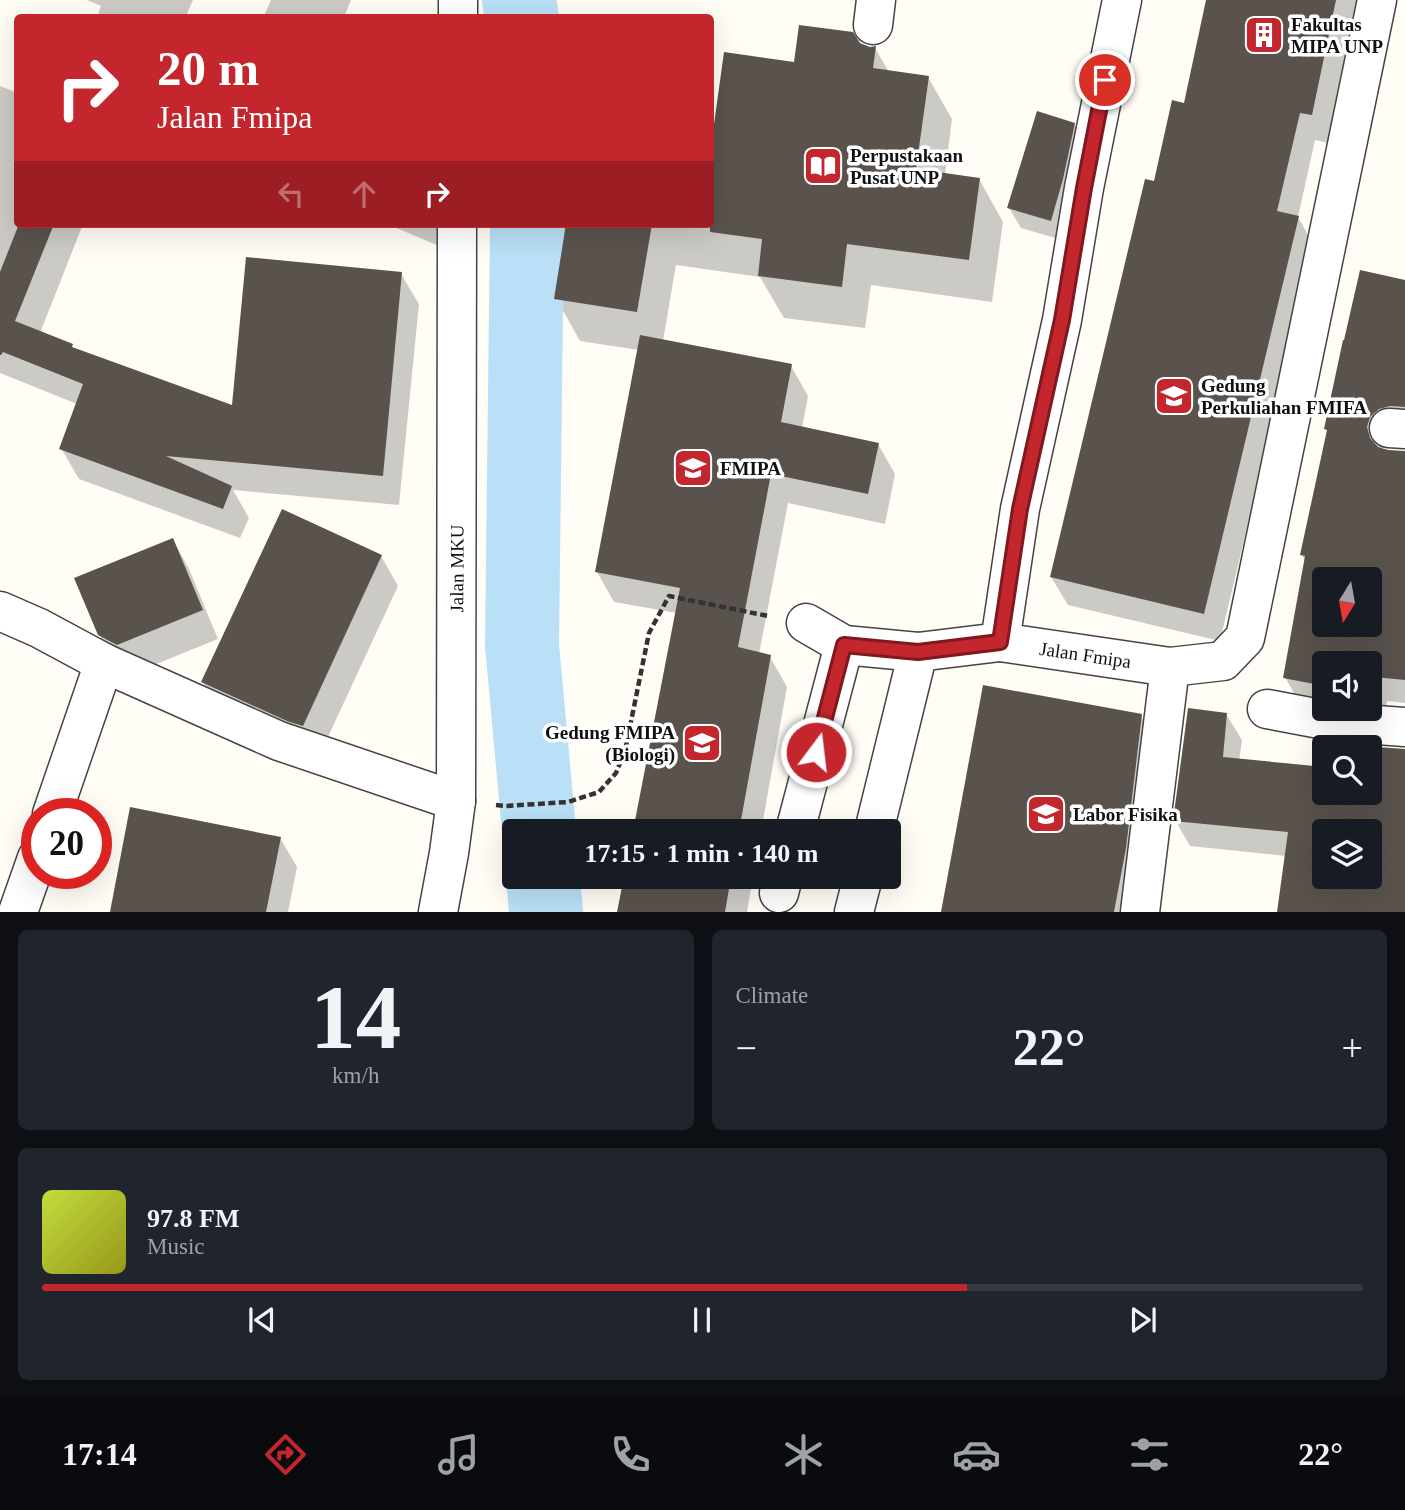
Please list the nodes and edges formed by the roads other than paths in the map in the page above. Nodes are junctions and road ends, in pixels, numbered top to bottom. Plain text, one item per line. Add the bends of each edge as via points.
1 (1122, 0) edge
2 (1377, 0) edge
3 (457, 228) edge
4 (0, 611) edge
5 (806, 623) road end
6 (1000, 642) junction
7 (844, 645) junction
8 (918, 652) junction
9 (104, 663) junction
10 (1170, 667) junction
11 (1267, 709) dead end
12 (1405, 727) edge
13 (58, 798) edge
14 (456, 801) junction
15 (798, 819) edge
16 (877, 819) edge
17 (26, 889) edge
18 (860, 889) edge
19 (18, 912) edge
20 (438, 912) edge
21 (854, 912) edge
22 (1140, 912) edge

1 - 6 street via 1062,320 1020,509
2 - 10 street, Jalan Fmipa via 1245,638 1223,661
3 - 14 street, Jalan MKU
4 - 9 street
5 - 7 street, Jalan Fmipa
6 - 8 street, Jalan Fmipa
6 - 10 street, Jalan Fmipa
7 - 8 street, Jalan Fmipa
7 - 15 street
8 - 16 street
9 - 13 street
9 - 14 street via 279,741
10 - 22 street
11 - 12 street via 1336,722
14 - 20 street, Jalan MKU
17 - 19 street
18 - 21 street

